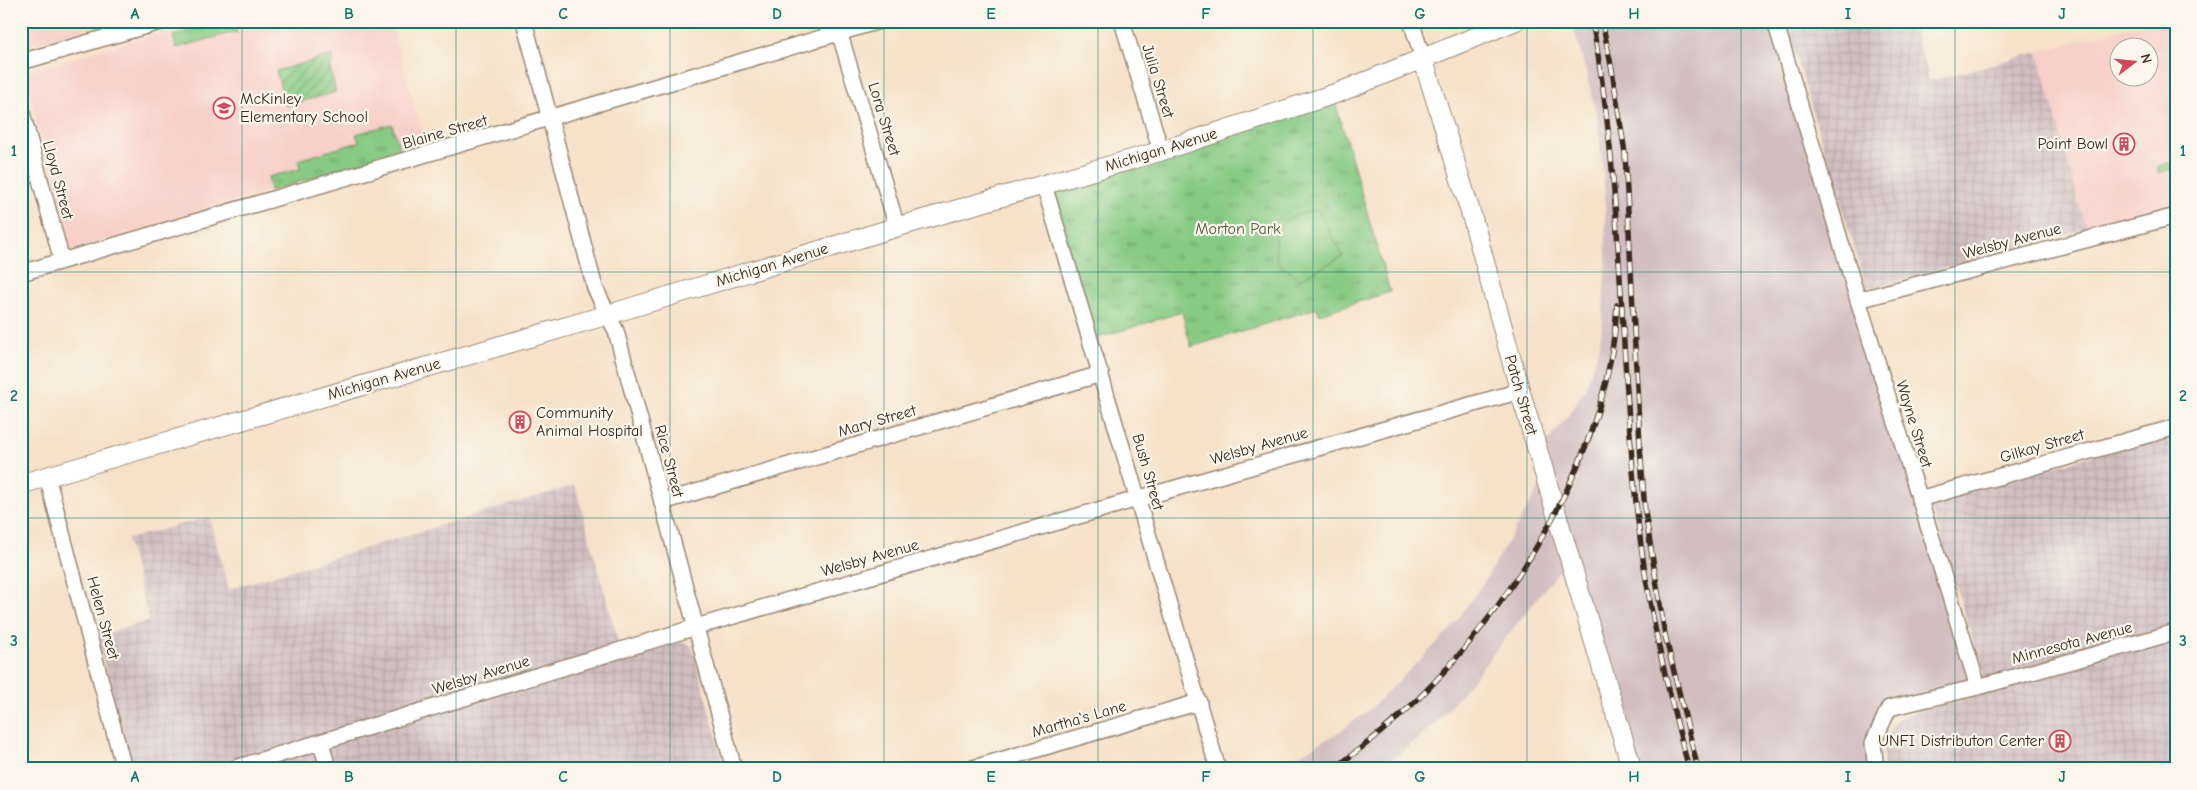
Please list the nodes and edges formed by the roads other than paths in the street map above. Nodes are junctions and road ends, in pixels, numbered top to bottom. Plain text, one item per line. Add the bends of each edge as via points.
1 (163, 21) edge
2 (524, 21) edge
3 (879, 21) edge
4 (1122, 21) edge
5 (1411, 21) edge
6 (1516, 21) edge
7 (1775, 21) edge
8 (838, 27) edge
9 (1423, 59) junction
10 (21, 62) edge
11 (21, 109) edge
12 (550, 119) junction
13 (1161, 151) junction
14 (1044, 185) junction
15 (2176, 216) edge
16 (898, 227) junction
17 (62, 261) junction
18 (21, 274) edge
19 (1858, 300) junction
20 (607, 315) junction
21 (1101, 374) junction
22 (1520, 391) junction
23 (2176, 427) edge
24 (47, 476) junction
25 (21, 484) edge
26 (1137, 499) junction
27 (1919, 499) junction
28 (662, 502) junction
29 (696, 627) junction
30 (2176, 632) edge
31 (1978, 687) junction
32 (1199, 702) junction
33 (321, 742) junction
34 (124, 769) edge
35 (232, 769) edge
36 (328, 769) edge
37 (734, 769) edge
38 (970, 769) edge
39 (1218, 769) edge
40 (1632, 769) edge
41 (1876, 769) edge

1 - 10 street
2 - 12 street, Rice Street
3 - 8 street, Blaine Street
4 - 13 street, Julia Street
5 - 9 street, Patch Street
6 - 9 street, Michigan Avenue
7 - 19 street, Wayne Street
8 - 12 street, Blaine Street
8 - 16 street, Lora Street
9 - 13 street, Michigan Avenue via 1307,103
9 - 22 street, Patch Street via 1473,220
11 - 17 street, Lloyd Street
12 - 17 street, Blaine Street
12 - 20 street, Rice Street via 593,281
13 - 14 street, Michigan Avenue
14 - 16 street, Michigan Avenue
14 - 21 street, Bush Street
15 - 19 street, Welsby Avenue
16 - 20 street, Michigan Avenue
17 - 18 street, Blaine Street
19 - 27 street, Wayne Street
20 - 24 street, Michigan Avenue
20 - 28 street, Rice Street via 616,331
21 - 26 street, Bush Street
21 - 28 street, Mary Street
22 - 26 street, Welsby Avenue
22 - 40 street, Patch Street
23 - 27 street, Gilkay Street
24 - 25 street, Michigan Avenue
24 - 34 street, Helen Street
26 - 29 street, Welsby Avenue
26 - 32 street, Bush Street
27 - 31 street, Wayne Street
28 - 29 street, Rice Street
29 - 33 street, Welsby Avenue
29 - 37 street, Rice Street
30 - 31 street, Minnesota Avenue
31 - 41 street via 1889,708 1873,743
32 - 38 street, Martha's Lane
32 - 39 street, Bush Street
33 - 35 street, Welsby Avenue
33 - 36 street

